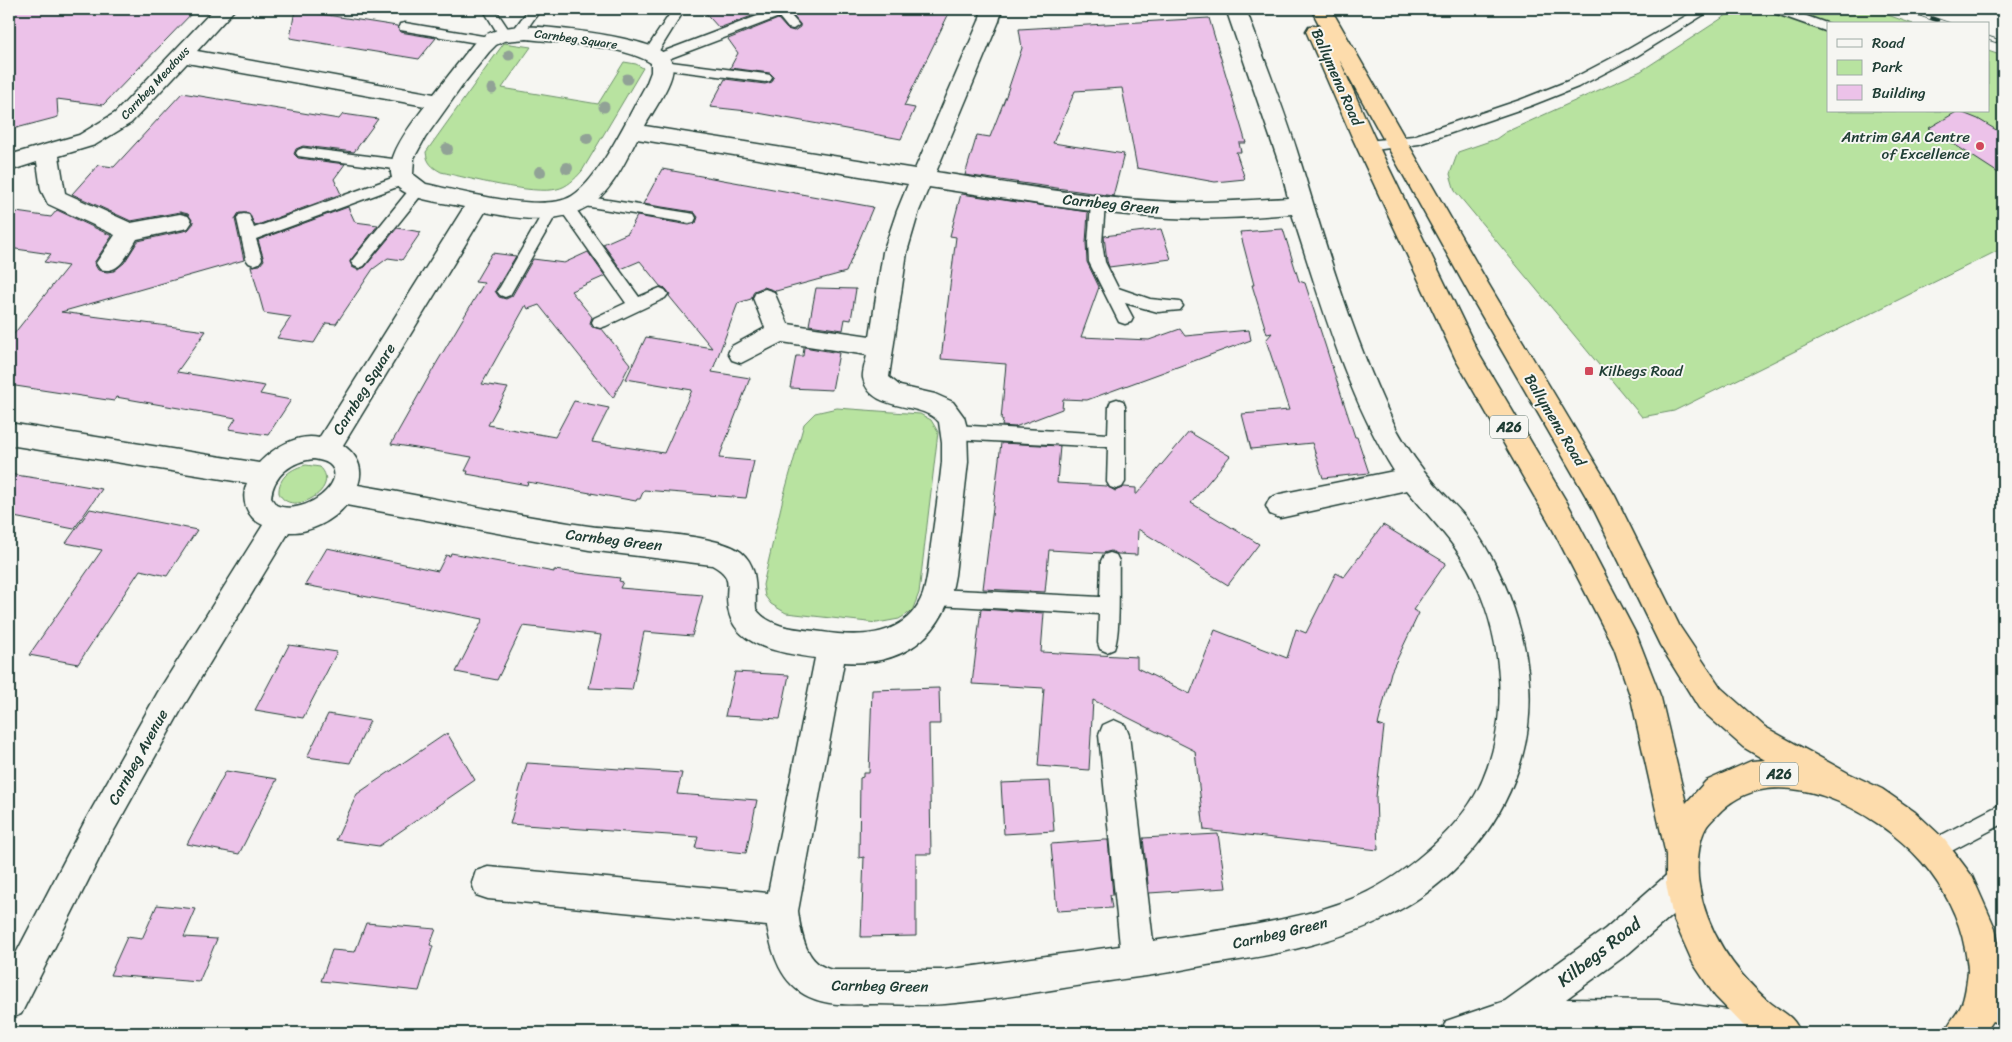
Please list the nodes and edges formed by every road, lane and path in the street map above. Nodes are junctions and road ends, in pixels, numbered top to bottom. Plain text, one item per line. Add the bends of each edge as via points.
1 (225, 9) edge
2 (489, 9) edge
3 (535, 9) edge
4 (679, 9) edge
5 (992, 9) edge
6 (1236, 9) edge
7 (1306, 9) edge
8 (1321, 9) edge
9 (1708, 9) edge
10 (1776, 9) edge
11 (780, 10) edge
12 (793, 25) dead end
13 (405, 27) dead end
14 (1827, 28) edge
15 (504, 36) junction
16 (181, 55) junction
17 (657, 59) junction
18 (766, 78) dead end
19 (440, 102) junction
20 (632, 131) junction
21 (1398, 143) junction
22 (1368, 146) junction
23 (47, 152) junction
24 (303, 153) dead end
25 (9, 162) edge
26 (407, 178) junction
27 (922, 178) junction
28 (479, 202) junction
29 (1098, 204) junction
30 (1301, 205) junction
31 (567, 206) junction
32 (689, 218) dead end
33 (244, 219) dead end
34 (180, 222) dead end
35 (129, 232) junction
36 (248, 236) junction
37 (254, 259) dead end
38 (359, 262) dead end
39 (108, 263) dead end
40 (505, 291) dead end
41 (1112, 292) junction
42 (660, 294) dead end
43 (765, 298) dead end
44 (636, 305) junction
45 (1175, 306) dead end
46 (1125, 318) dead end
47 (600, 322) dead end
48 (779, 332) junction
49 (880, 347) junction
50 (741, 353) dead end
51 (1117, 406) dead end
52 (954, 432) junction
53 (9, 434) edge
54 (1116, 441) junction
55 (327, 448) junction
56 (264, 475) junction
57 (1413, 478) junction
58 (1116, 482) dead end
59 (342, 493) junction
60 (1280, 506) dead end
61 (281, 520) junction
62 (1110, 561) dead end
63 (936, 597) junction
64 (1109, 606) junction
65 (1108, 643) dead end
66 (832, 648) junction
67 (1114, 735) dead end
68 (1837, 784) junction
69 (2003, 813) edge
70 (1933, 850) junction
71 (1682, 870) junction
72 (488, 883) dead end
73 (781, 911) junction
74 (1138, 961) junction
75 (1985, 969) junction
76 (9, 1002) edge
77 (2003, 1008) edge
78 (1514, 1016) junction
79 (1458, 1033) edge
80 (1763, 1033) edge
81 (1783, 1033) edge
82 (1962, 1033) edge

1 - 16 street, Carnbeg Meadows
2 - 15 lane
3 - 15 lane
4 - 17 lane
5 - 27 street, Carnbeg Green via 990,21
6 - 30 street, Carnbeg Green via 1292,169
7 - 22 highway, Ballymena Road / A26
8 - 21 highway, Ballymena Road / A26
9 - 21 lane via 1573,84 1480,119 1414,141
10 - 14 lane
11 - 12 lane
11 - 17 lane
13 - 15 lane
15 - 17 street, Carnbeg Square via 534,33 621,45
15 - 19 street via 476,54
16 - 19 street
16 - 23 street, Carnbeg Meadows via 123,118 87,140
17 - 18 lane
17 - 20 street via 661,77
19 - 26 street via 412,142
20 - 27 street
20 - 31 street via 604,178
21 - 22 lane
21 - 68 highway, Ballymena Road / A26 via 1604,504 1670,636 1710,698 1754,737
22 - 71 highway, Ballymena Road / A26 via 1469,360 1560,514 1627,645 1646,698
23 - 25 street, Carnbeg Meadows
23 - 35 street via 56,198
24 - 26 lane
26 - 28 street
26 - 36 lane
26 - 38 lane
27 - 29 street, Carnbeg Green
27 - 49 street, Carnbeg Green via 895,252
28 - 31 street via 529,210
28 - 55 street, Carnbeg Square
29 - 30 street, Carnbeg Green via 1223,211
29 - 41 lane via 1097,262
30 - 57 street, Carnbeg Green via 1352,352 1384,428
31 - 32 lane
31 - 40 lane
31 - 44 lane
33 - 36 lane
34 - 35 street
35 - 39 street
36 - 37 lane
41 - 45 lane via 1140,303
41 - 46 lane
42 - 44 lane
43 - 48 street
44 - 47 lane
48 - 49 street
48 - 50 street
49 - 52 street, Carnbeg Green via 876,371 878,383 894,395 942,408 951,417
51 - 54 lane
52 - 54 lane
52 - 63 street, Carnbeg Green via 955,452 944,553
53 - 56 street
54 - 58 lane
55 - 56 street via 293,453 274,464
55 - 59 street via 345,461 347,482
56 - 61 street via 258,487 260,508
57 - 60 street
57 - 74 street, Carnbeg Green via 1457,527 1475,553 1503,622 1515,696 1513,727 1495,789 1452,849 1390,898 1298,932
59 - 61 street via 321,512 294,521
59 - 66 street, Carnbeg Green via 589,538 717,553 738,566 743,615 755,628 784,639
61 - 76 street, Carnbeg Avenue via 169,702 96,832
62 - 64 lane
63 - 64 lane
63 - 66 street, Carnbeg Green via 920,624 897,642 881,647
64 - 65 lane
66 - 73 street, Carnbeg Green
67 - 74 street
68 - 70 highway, A26 via 1871,800 1904,823
68 - 71 highway, A26 via 1792,773 1751,776 1717,792 1693,818
69 - 70 lane
70 - 75 highway, A26 via 1960,888 1978,928
71 - 78 street, Kilbegs Road via 1617,941
71 - 81 highway, A26 via 1690,918 1705,951 1721,976 1755,1013
72 - 73 street
73 - 74 street, Carnbeg Green via 786,941 798,968 815,983 834,987 944,987
75 - 77 highway, A26
75 - 82 highway, A26 via 1976,1014
78 - 79 street, Kilbegs Road
78 - 80 street, Kilbegs Road via 1658,1017

